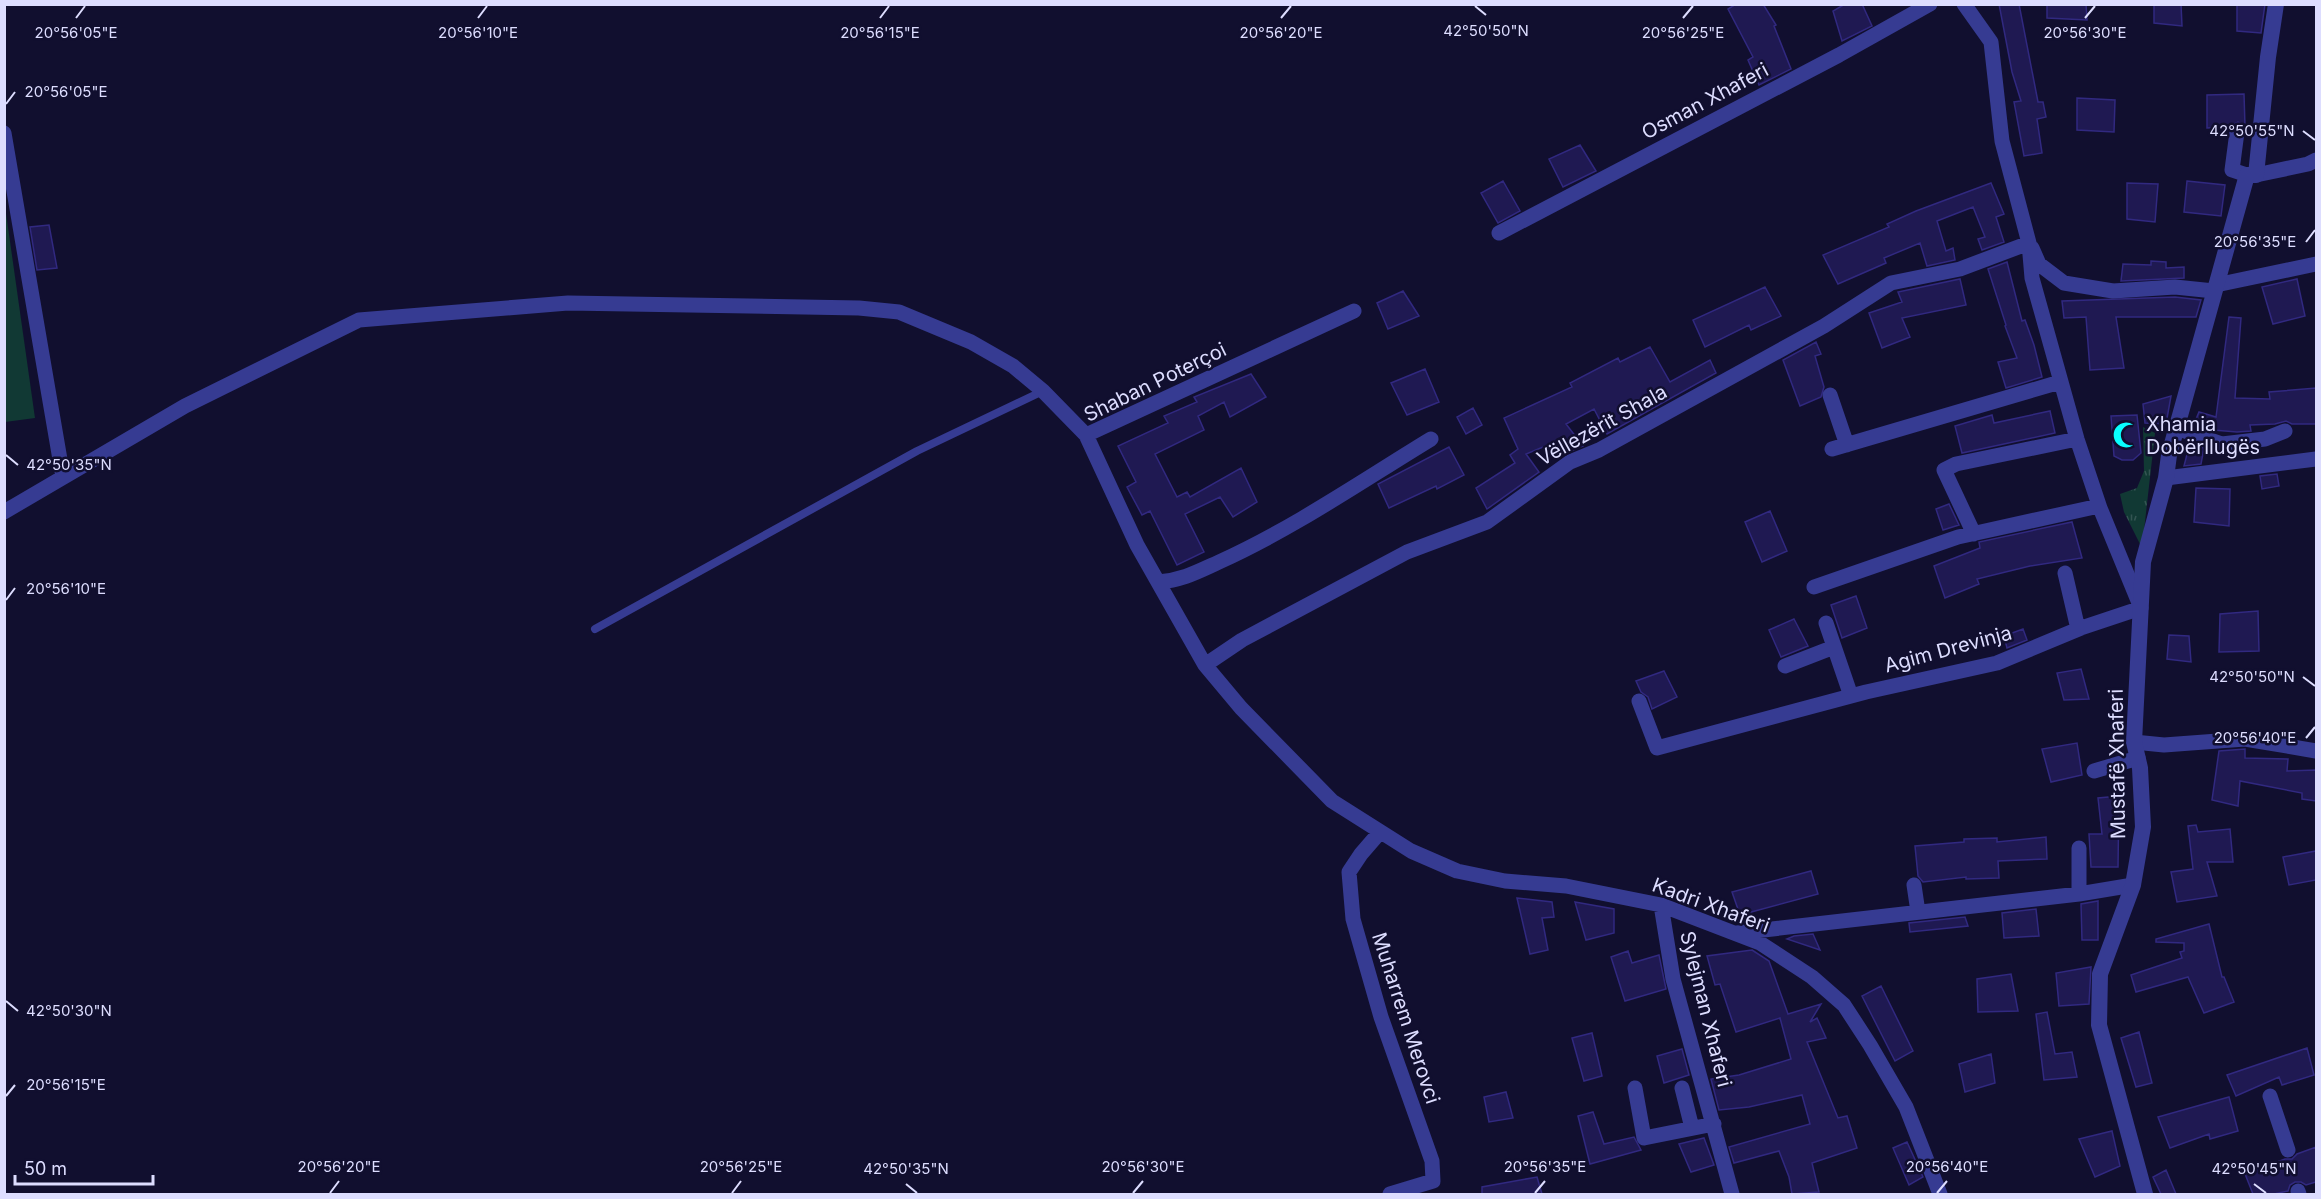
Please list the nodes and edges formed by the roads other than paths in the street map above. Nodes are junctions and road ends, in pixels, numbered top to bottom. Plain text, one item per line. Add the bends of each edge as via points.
1 (1930, 4) edge
2 (1964, 4) edge
3 (2276, 4) edge
4 (2237, 132) dead end
5 (4, 133) edge
6 (2316, 160) edge
7 (2251, 175) junction
8 (1499, 233) dead end
9 (2029, 243) junction
10 (2316, 264) edge
11 (2215, 288) junction
12 (1354, 311) dead end
13 (2060, 382) junction
14 (1043, 391) junction
15 (1830, 395) dead end
16 (2176, 428) junction
17 (2285, 431) dead end
18 (1086, 435) junction
19 (1431, 439) dead end
20 (2077, 439) junction
21 (2316, 459) edge
22 (63, 477) junction
23 (2166, 478) junction
24 (2099, 506) junction
25 (4, 512) edge
26 (1974, 534) junction
27 (2065, 573) dead end
28 (1158, 582) junction
29 (1814, 587) dead end
30 (2141, 608) junction
31 (1826, 623) dead end
32 (594, 629) dead end
33 (2078, 629) junction
34 (1834, 647) junction
35 (1205, 665) junction
36 (1785, 666) dead end
37 (1851, 696) junction
38 (1639, 701) dead end
39 (2136, 750) junction
40 (2316, 751) edge
41 (2094, 771) dead end
42 (1380, 832) junction
43 (2079, 848) dead end
44 (1914, 885) dead end
45 (2133, 885) junction
46 (2079, 894) junction
47 (1661, 904) junction
48 (1918, 912) junction
49 (1735, 933) junction
50 (1635, 1088) dead end
51 (1682, 1089) dead end
52 (2270, 1096) dead end
53 (1714, 1124) junction
54 (1692, 1128) junction
55 (2288, 1150) dead end
56 (1390, 1194) edge
57 (1732, 1194) edge
58 (1940, 1194) edge
59 (2145, 1194) edge

1 - 8 street, Osman Xhaferi
2 - 9 street via 1991,42 2002,141
3 - 7 street, Mustafë Xhaferi
4 - 7 street via 2232,170
5 - 22 street
6 - 7 street
7 - 11 street, Mustafë Xhaferi
9 - 11 street via 2039,264 2064,283 2113,291
9 - 13 street via 2032,278
9 - 35 street, Vëllezërit Shala via 1960,269 1891,283 1824,326 1599,450 1570,462 1487,522 1407,552 1242,640
10 - 11 street
11 - 16 street, Mustafë Xhaferi
12 - 18 street, Shaban Poterçoi
13 - 15 street via 1840,447
13 - 20 street
14 - 18 street
14 - 22 street via 1013,366 971,342 899,312 568,303 359,320 184,406
14 - 32 lane via 917,451
16 - 17 street via 2222,444 2265,439
16 - 23 street, Mustafë Xhaferi
18 - 28 street, Shaban Poterçoi
19 - 28 street via 1240,553 1177,581
20 - 24 street
20 - 26 street via 1956,464 1944,470
21 - 23 street
22 - 25 street
23 - 30 street, Mustafë Xhaferi via 2143,562
24 - 26 street
24 - 30 street
26 - 29 street
27 - 33 street
28 - 35 street, Shaban Poterçoi
30 - 33 street, Agim Drevinja
30 - 39 street, Mustafë Xhaferi
31 - 34 street
33 - 37 street, Agim Drevinja via 1997,663
34 - 36 street
34 - 37 street
35 - 42 street, Shaban Poterçoi via 1241,708 1332,801
37 - 38 street, Agim Drevinja via 1657,748
39 - 40 street via 2245,739
39 - 41 street
39 - 45 street, Mustafë Xhaferi via 2143,827
42 - 47 street, Kadri Xhaferi via 1457,871
42 - 56 street, Muharrem Merovci via 1349,872 1353,919 1381,1017 1431,1161 1433,1181
43 - 46 street
44 - 48 street
45 - 46 street
45 - 59 street, Mustafë Xhaferi via 2100,974 2099,1025
46 - 48 street
47 - 49 street, Kadri Xhaferi
47 - 53 street, Sylejman Xhaferi via 1673,979
48 - 49 street
49 - 58 street, Kadri Xhaferi via 1760,943 1812,977 1844,1005 1906,1107
50 - 54 street via 1644,1138
51 - 54 street
52 - 55 street
53 - 54 street
53 - 57 street, Sylejman Xhaferi

